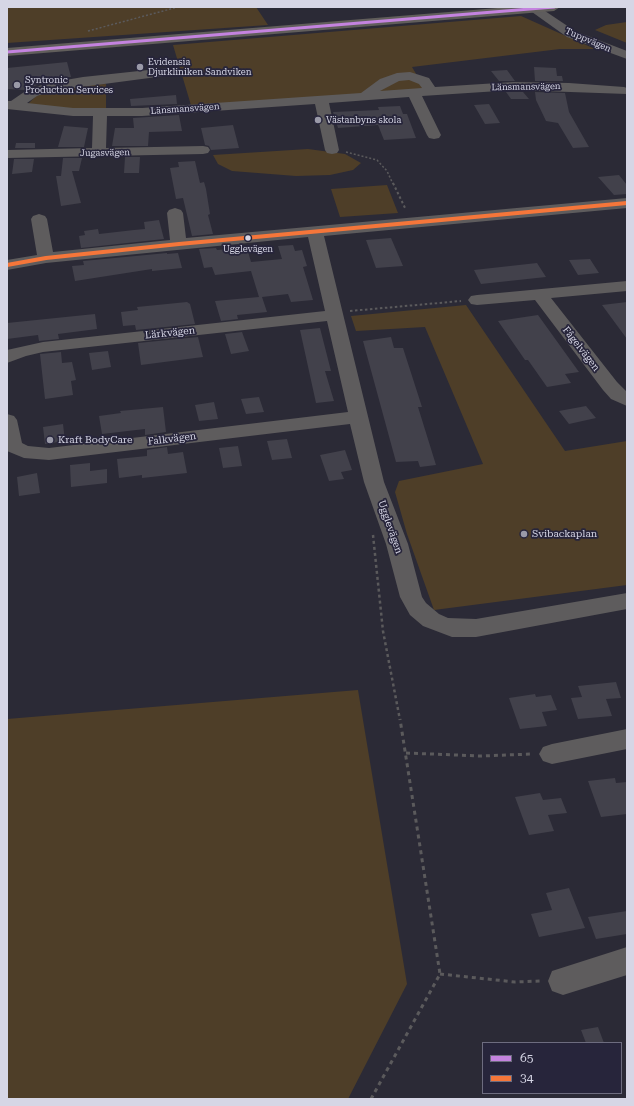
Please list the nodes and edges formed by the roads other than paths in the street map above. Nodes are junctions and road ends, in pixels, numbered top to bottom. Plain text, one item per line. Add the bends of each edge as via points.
1 (554, 7) edge
2 (532, 8) edge
3 (7, 52) edge
4 (627, 56) edge
5 (167, 72) dead end
6 (624, 91) dead end
7 (429, 92) junction
8 (414, 93) junction
9 (363, 97) junction
10 (321, 100) junction
11 (10, 106) edge
12 (100, 113) junction
13 (434, 135) dead end
14 (203, 150) dead end
15 (332, 150) road end
16 (98, 153) junction
17 (7, 154) edge
18 (627, 203) edge
19 (175, 213) dead end
20 (39, 219) dead end
21 (315, 233) junction
22 (179, 244) junction
23 (46, 258) junction
24 (7, 265) edge
25 (627, 286) edge
26 (539, 294) junction
27 (477, 300) road end
28 (335, 314) junction
29 (7, 357) edge
30 (627, 400) edge
31 (359, 416) junction
32 (7, 420) edge
33 (627, 601) edge
34 (627, 740) edge
35 (552, 754) road end
36 (627, 961) edge
37 (563, 981) road end

1 - 2 main road
2 - 3 main road
2 - 4 street, Tuppvägen via 571,34
5 - 11 street via 83,81 48,88 32,93
6 - 7 street, Länsmansvägen via 569,86 514,86
7 - 8 street, Länsmansvägen
7 - 9 street via 424,81 410,76 397,77 385,82
8 - 9 street, Länsmansvägen
8 - 13 street
9 - 10 street, Länsmansvägen
10 - 12 street, Länsmansvägen
10 - 15 street
11 - 12 street, Länsmansvägen
12 - 16 street
14 - 16 street, Jugasvägen
16 - 17 street, Jugasvägen
18 - 21 street
19 - 22 street
20 - 23 street
21 - 22 street
21 - 28 street, Ugglevägen
22 - 23 street
23 - 24 street
25 - 26 street
26 - 27 street
26 - 30 street, Fågelvägen via 610,386
28 - 29 street, Lärkvägen via 43,347 21,351
28 - 31 street, Ugglevägen
31 - 32 street, Falkvägen via 49,454 24,452 13,446
31 - 33 street, Ugglevägen via 374,482 397,544 411,597 418,609 431,620 452,628 476,628
34 - 35 street
36 - 37 street

